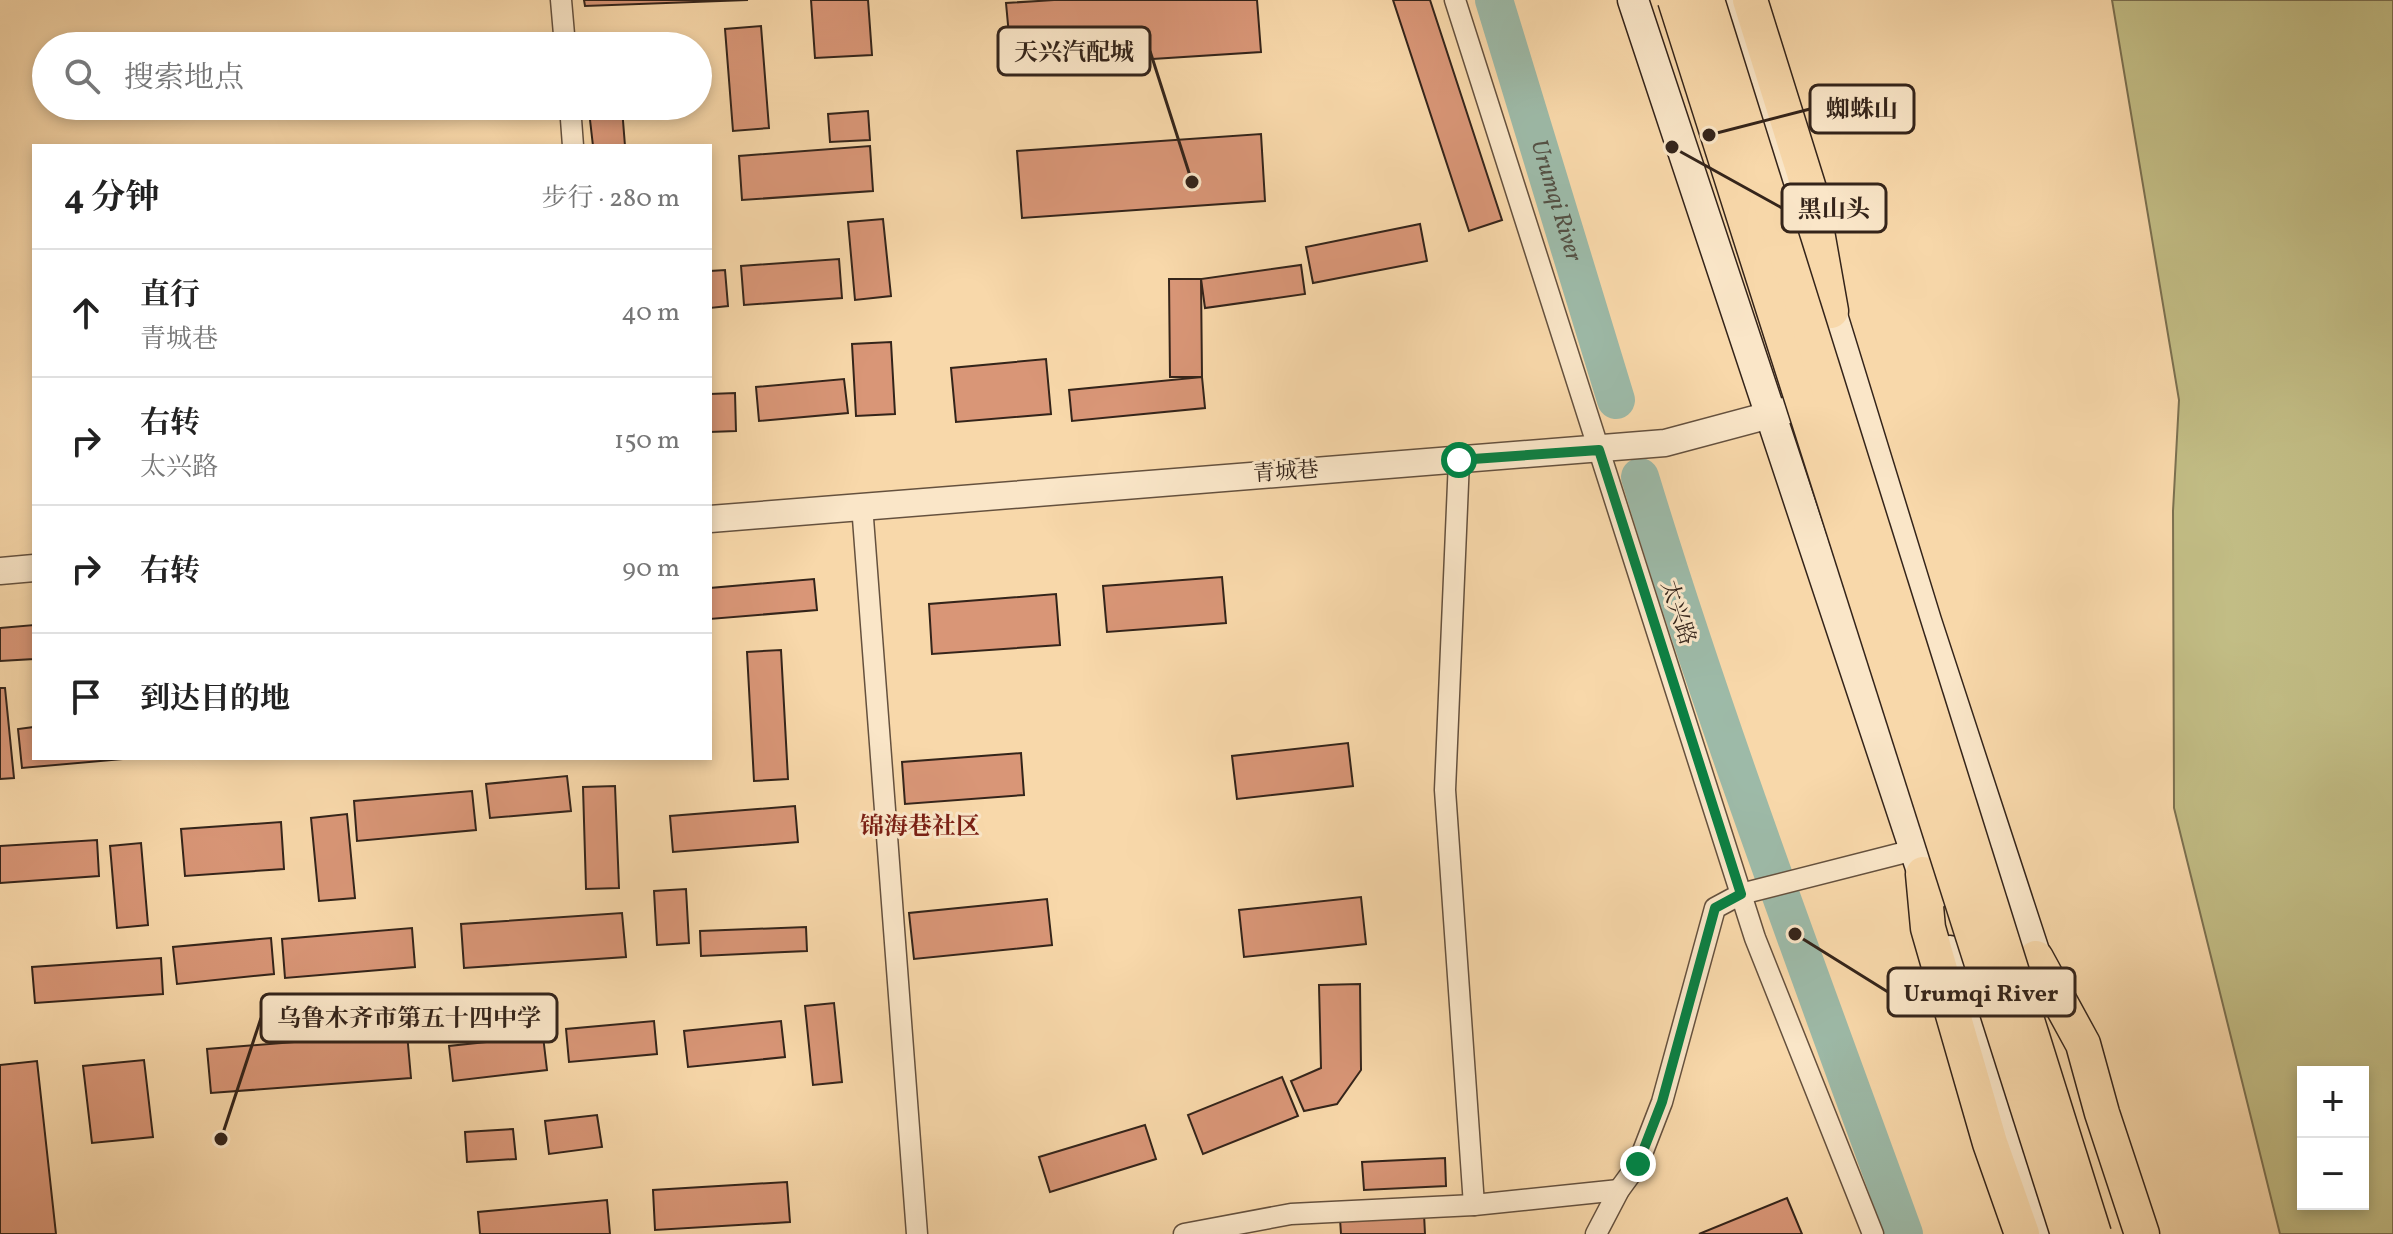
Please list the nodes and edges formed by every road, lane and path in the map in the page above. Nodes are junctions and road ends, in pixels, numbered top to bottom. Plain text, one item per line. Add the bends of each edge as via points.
1 (561, 0) edge
2 (1455, 0) edge
3 (1633, 0) edge
4 (1675, 0) edge
5 (1707, 0) edge
6 (1729, 0) edge
7 (1750, 0) edge
8 (564, 32) edge
9 (571, 120) edge
10 (573, 144) edge
11 (1831, 311) junction
12 (1856, 391) junction
13 (1770, 416) junction
14 (1599, 450) junction
15 (1459, 460) junction
16 (862, 505) junction
17 (712, 519) edge
18 (32, 568) edge
19 (0, 571) edge
20 (1918, 862) junction
21 (1741, 894) junction
22 (2036, 958) junction
23 (1619, 1190) junction
24 (1474, 1205) junction
25 (917, 1234) edge
26 (1184, 1234) edge
27 (1596, 1234) edge
28 (1873, 1234) edge
29 (2022, 1234) edge
30 (2050, 1234) edge
31 (2068, 1234) edge
32 (2094, 1234) edge
33 (2132, 1234) edge
34 (2142, 1234) edge

1 - 8 street
2 - 14 street, 太兴路
3 - 13 main road
4 - 31 highway, bridge
5 - 32 highway, bridge
6 - 11 main road
7 - 11 highway via 1810,192
9 - 10 street
11 - 12 main road
12 - 13 street, 青城巷
12 - 22 main road
13 - 14 street, 青城巷 via 1665,443
13 - 20 main road
14 - 15 street, 青城巷
14 - 21 street, 太兴路
15 - 16 street, 青城巷
15 - 24 street via 1445,790
16 - 17 street, 青城巷
16 - 25 street
18 - 19 street
20 - 21 street
20 - 29 highway via 1928,928
20 - 30 main road
21 - 23 street via 1715,908 1662,1102 1638,1164
21 - 28 street, 太兴路
22 - 33 main road
22 - 34 highway via 2083,1044
23 - 24 street
23 - 27 street
24 - 26 street via 1291,1214

